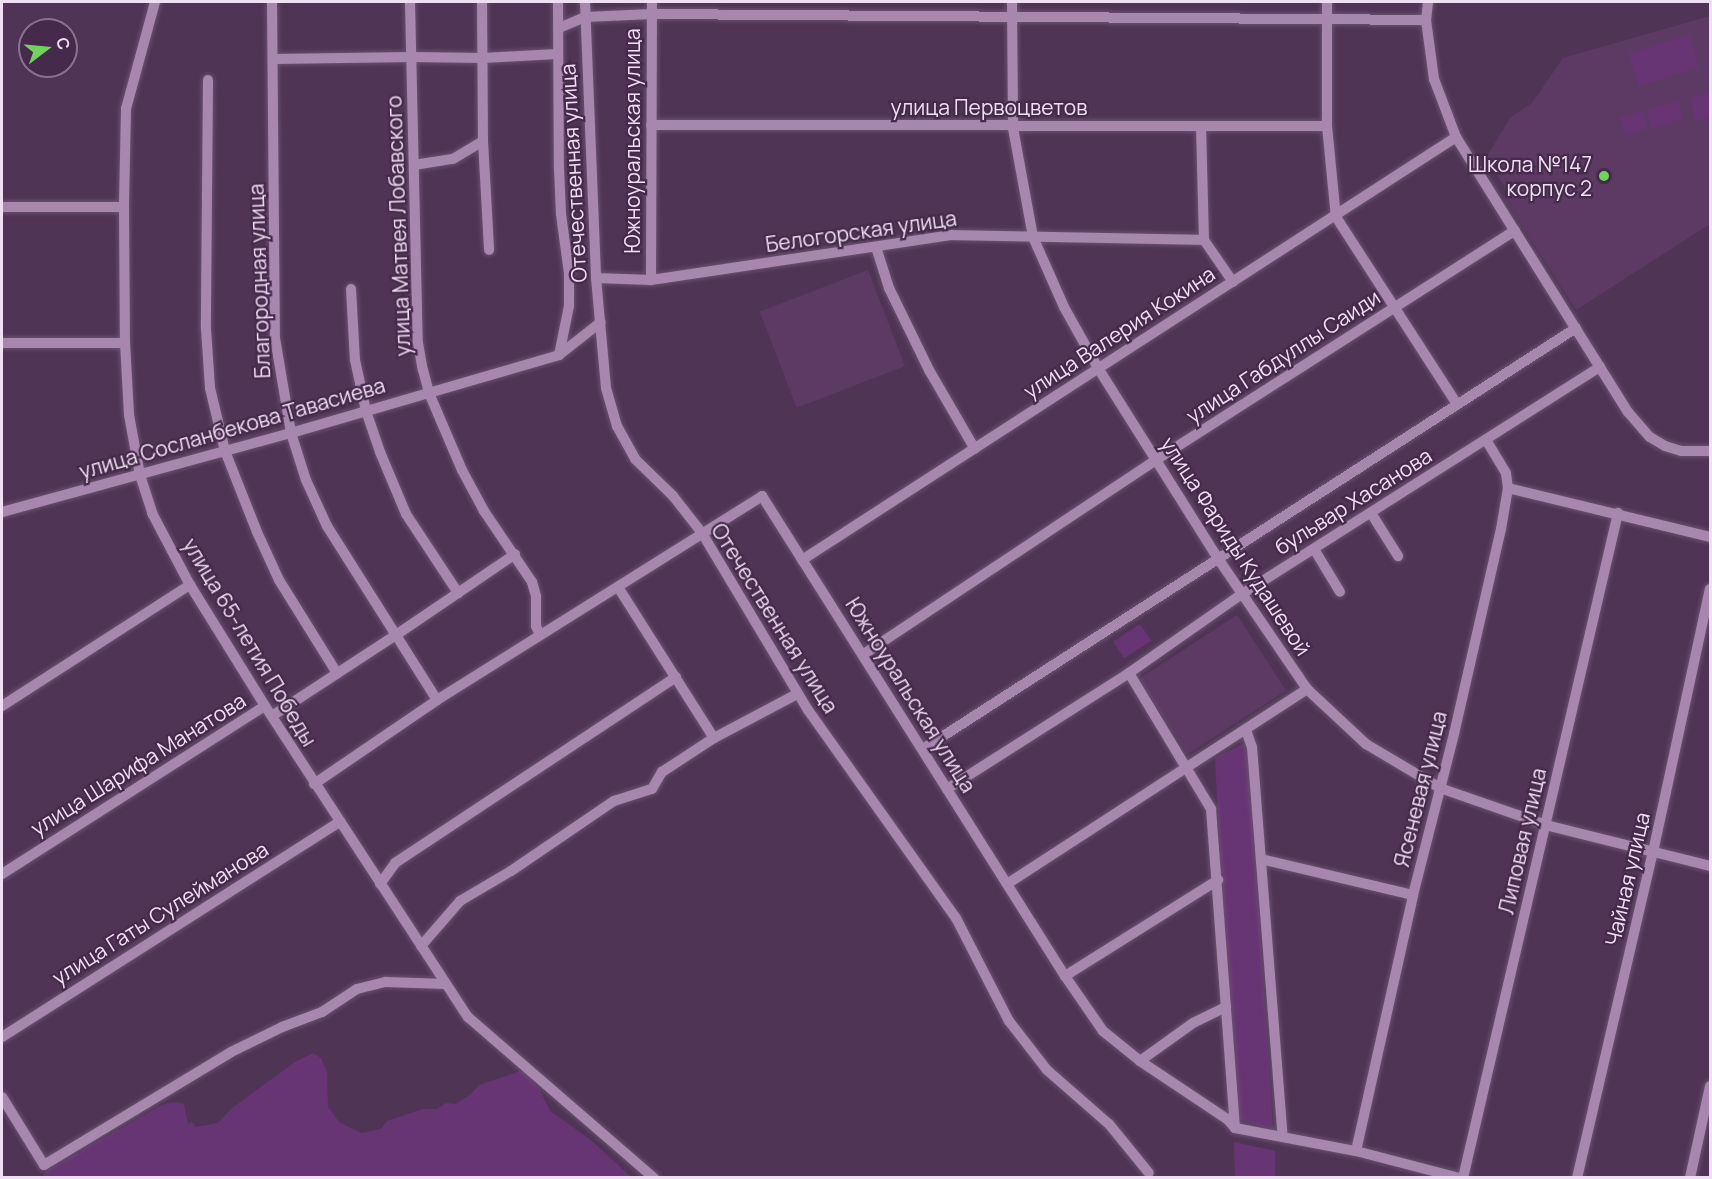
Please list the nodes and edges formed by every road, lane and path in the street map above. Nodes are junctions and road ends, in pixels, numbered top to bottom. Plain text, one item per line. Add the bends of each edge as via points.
1 (155, 2) edge
2 (272, 2) edge
3 (410, 2) edge
4 (482, 2) edge
5 (558, 2) edge
6 (585, 2) edge
7 (652, 2) edge
8 (1012, 2) edge
9 (1327, 2) edge
10 (1428, 2) edge
11 (652, 14) junction
12 (585, 17) junction
13 (1012, 17) junction
14 (1327, 20) junction
15 (1426, 20) junction
16 (559, 28) junction
17 (557, 54) junction
18 (412, 57) junction
19 (483, 58) junction
20 (274, 59) junction
21 (208, 80) dead end
22 (651, 125) junction
23 (1201, 126) junction
24 (1327, 126) junction
25 (1013, 128) junction
26 (1456, 137) junction
27 (483, 141) junction
28 (414, 165) junction
29 (2, 207) edge
30 (124, 207) junction
31 (1336, 217) junction
32 (1515, 230) junction
33 (1033, 237) junction
34 (1204, 240) junction
35 (876, 247) junction
36 (489, 250) dead end
37 (596, 278) junction
38 (651, 280) junction
39 (1233, 282) junction
40 (351, 290) dead end
41 (1394, 308) junction
42 (601, 322) junction
43 (1576, 328) junction
44 (2, 343) edge
45 (125, 343) junction
46 (559, 355) junction
47 (1600, 367) junction
48 (1098, 368) junction
49 (429, 393) junction
50 (1457, 404) junction
51 (366, 411) junction
52 (291, 433) junction
53 (1486, 440) junction
54 (975, 449) junction
55 (225, 451) junction
56 (1710, 451) edge
57 (1156, 460) junction
58 (140, 475) junction
59 (1508, 488) junction
60 (2, 512) edge
61 (1371, 513) junction
62 (1618, 513) junction
63 (702, 533) junction
64 (1710, 537) edge
65 (1314, 549) junction
66 (514, 554) junction
67 (1398, 556) dead end
68 (1217, 557) junction
69 (802, 560) junction
70 (190, 585) junction
71 (618, 587) junction
72 (1710, 589) edge
73 (1340, 592) dead end
74 (458, 593) junction
75 (1242, 594) junction
76 (540, 635) junction
77 (396, 636) junction
78 (864, 654) junction
79 (337, 673) junction
80 (1128, 673) junction
81 (676, 677) junction
82 (1307, 688) junction
83 (798, 694) junction
84 (437, 700) junction
85 (2, 706) edge
86 (265, 706) junction
87 (272, 716) junction
88 (1246, 730) junction
89 (714, 738) junction
90 (923, 749) junction
91 (1188, 767) junction
92 (314, 784) junction
93 (1440, 788) junction
94 (947, 789) junction
95 (340, 822) junction
96 (1546, 825) junction
97 (1653, 852) junction
98 (1261, 859) junction
99 (1710, 866) edge
100 (2, 874) edge
101 (1218, 880) junction
102 (380, 884) junction
103 (1007, 884) junction
104 (1413, 895) junction
105 (421, 946) junction
106 (1065, 976) junction
107 (446, 984) junction
108 (1226, 1007) junction
109 (2, 1037) edge
110 (1140, 1061) junction
111 (1710, 1086) edge
112 (2, 1097) edge
113 (1235, 1128) junction
114 (1283, 1137) junction
115 (1356, 1151) junction
116 (1149, 1173) dead end
117 (654, 1178) edge
118 (1461, 1178) edge
119 (1576, 1178) edge
120 (1689, 1178) edge

1 - 30 street, улица 65-летия Победы via 126,109
2 - 20 street, Благородная улица
3 - 18 street, улица Матвея Лобавского
4 - 19 street
5 - 16 street
6 - 12 street, Отечественная улица
7 - 11 street, Южноуральская улица
8 - 13 street, улица Фариды Кудашевой
9 - 14 street
10 - 15 street
11 - 12 street
11 - 13 street
11 - 22 street, Южноуральская улица
12 - 16 street
12 - 37 street, Отечественная улица
13 - 14 street
13 - 25 street, улица Фариды Кудашевой
14 - 15 street
14 - 24 street
15 - 26 street via 1434,79
16 - 17 street
17 - 19 street
17 - 46 street via 561,213 569,273 569,306
18 - 19 street
18 - 20 street
18 - 28 street, улица Матвея Лобавского
19 - 27 street
20 - 52 street, Благородная улица via 275,338
21 - 55 street via 206,328 210,388
22 - 25 street, улица Первоцветов
22 - 38 street, Южноуральская улица
23 - 24 street, улица Первоцветов
23 - 25 street, улица Первоцветов
23 - 34 street
24 - 31 street
25 - 33 street, улица Фариды Кудашевой
26 - 31 street, улица Валерия Кокина
26 - 32 street
27 - 28 street via 453,159
27 - 36 street
28 - 49 street, улица Матвея Лобавского via 418,343
29 - 30 street
30 - 45 street, улица 65-летия Победы
31 - 39 street, улица Валерия Кокина
31 - 41 street
32 - 41 street, улица Габдуллы Саиди
32 - 43 street
33 - 34 street, Белогорская улица
33 - 35 street, Белогорская улица via 953,235
33 - 48 street, улица Фариды Кудашевой via 1064,307
34 - 39 street
35 - 38 street, Белогорская улица
35 - 54 street via 889,288 924,360
37 - 38 street, Белогорская улица
37 - 42 street, Отечественная улица
39 - 48 street, улица Валерия Кокина
40 - 51 street via 355,360
41 - 50 street
41 - 57 street, улица Габдуллы Саиди
42 - 46 street, улица Сосланбекова Тавасиева
42 - 63 street, Отечественная улица via 606,388 617,426 635,459 673,496
43 - 47 street
43 - 50 street, бульвар Хасанова
44 - 45 street
45 - 58 street, улица 65-летия Победы via 129,415
46 - 49 street, улица Сосланбекова Тавасиева
47 - 53 street, бульвар Хасанова
47 - 56 street via 1628,412 1650,437 1681,451
48 - 54 street, улица Валерия Кокина
48 - 57 street, улица Фариды Кудашевой
49 - 51 street, улица Сосланбекова Тавасиева
49 - 66 street, улица Матвея Лобавского via 462,470
50 - 68 street, бульвар Хасанова
51 - 52 street, улица Сосланбекова Тавасиева
51 - 74 street via 406,514
52 - 55 street, улица Сосланбекова Тавасиева
52 - 77 street, Благородная улица via 306,480 327,525
53 - 59 street, Ясеневая улица via 1506,473
53 - 61 street, бульвар Хасанова
54 - 69 street, улица Валерия Кокина
55 - 58 street, улица Сосланбекова Тавасиева
55 - 79 street via 279,580
57 - 68 street, улица Фариды Кудашевой
57 - 78 street, улица Габдуллы Саиди
58 - 60 street, улица Сосланбекова Тавасиева
58 - 70 street, улица 65-летия Победы via 152,513
59 - 62 street
59 - 93 street, Ясеневая улица via 1502,529
61 - 65 street, бульвар Хасанова
61 - 67 street
62 - 64 street
62 - 96 street, Липовая улица
63 - 69 street, Южноуральская улица via 762,495
63 - 71 street, Южноуральская улица
63 - 83 street, Отечественная улица
65 - 73 street
65 - 75 street, бульвар Хасанова
66 - 74 street
66 - 76 street, улица Матвея Лобавского via 532,582
68 - 75 street, улица Фариды Кудашевой
68 - 90 street, бульвар Хасанова
69 - 78 street, Южноуральская улица
70 - 85 street
70 - 86 street, улица 65-летия Победы
71 - 76 street, Южноуральская улица
71 - 81 street
72 - 97 street, Чайная улица
74 - 77 street
75 - 80 street, бульвар Хасанова
75 - 82 street, улица Фариды Кудашевой
76 - 84 street, Южноуральская улица
77 - 79 street
77 - 84 street, Благородная улица
78 - 90 street, Южноуральская улица
79 - 87 street
80 - 91 street
80 - 94 street, бульвар Хасанова
81 - 89 street
81 - 102 street via 395,863
82 - 88 street
82 - 93 street, улица Фариды Кудашевой via 1366,744
83 - 89 street
83 - 116 street, Отечественная улица via 956,918 1009,1021 1047,1070 1109,1124
84 - 92 street, Южноуральская улица
86 - 87 street, улица 65-летия Победы
86 - 100 street, улица Шарифа Манатова
87 - 92 street, улица 65-летия Победы
88 - 91 street
88 - 98 street via 1252,747
89 - 105 street via 662,772 652,789 614,801 512,871 460,901
90 - 94 street, Южноуральская улица
91 - 101 street via 1211,809
91 - 103 street
92 - 95 street, улица 65-летия Победы
93 - 96 street, улица Фариды Кудашевой
93 - 104 street, Ясеневая улица
94 - 103 street, Южноуральская улица
95 - 102 street, улица 65-летия Победы
95 - 109 street, улица Гаты Сулейманова
96 - 97 street, улица Фариды Кудашевой
96 - 118 street, Липовая улица
97 - 99 street, улица Фариды Кудашевой
97 - 119 street, Чайная улица
98 - 104 street
98 - 114 street
101 - 106 street
101 - 108 street
102 - 105 street, улица 65-летия Победы
103 - 106 street, Южноуральская улица
104 - 115 street, Ясеневая улица
105 - 107 street, улица 65-летия Победы
106 - 110 street, Южноуральская улица via 1103,1031
107 - 112 street via 396,982 357,989 322,1012 231,1052 44,1165
107 - 117 street, улица 65-летия Победы via 468,1017
108 - 110 street via 1193,1023
108 - 113 street
110 - 113 street, Южноуральская улица
111 - 120 street
113 - 114 street, Южноуральская улица
114 - 115 street, Южноуральская улица
115 - 118 street, Южноуральская улица

